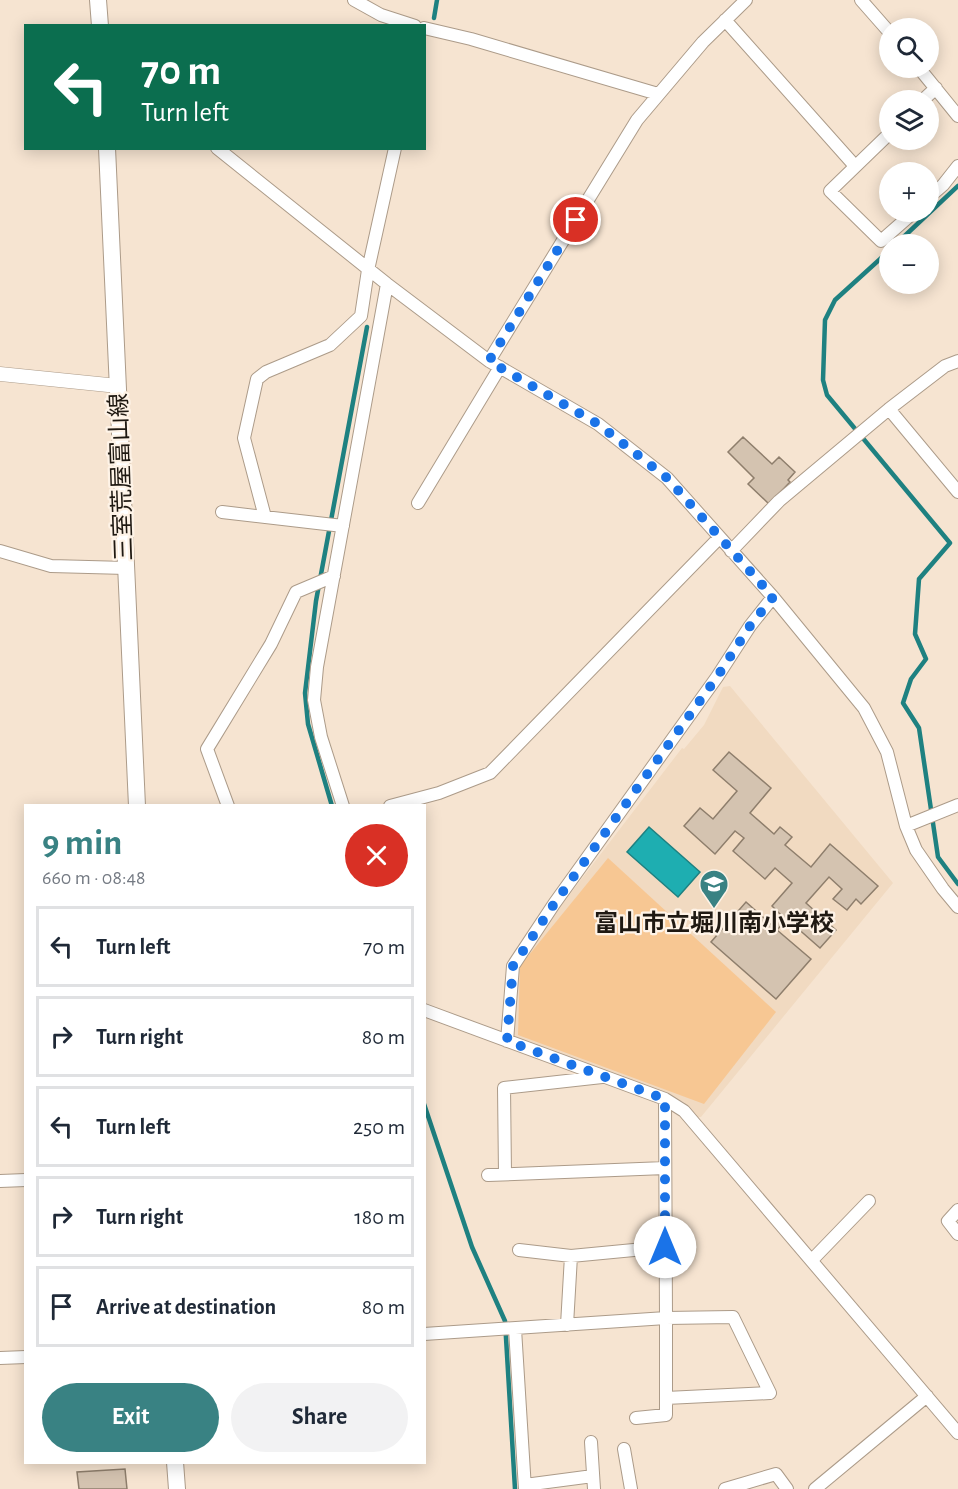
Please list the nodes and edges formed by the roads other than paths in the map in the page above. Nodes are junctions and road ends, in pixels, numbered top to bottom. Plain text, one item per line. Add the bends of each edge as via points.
1 (98, 0) edge
2 (354, 0) edge
3 (746, 0) edge
4 (861, 0) edge
5 (725, 20) junction
6 (879, 20) edge
7 (100, 24) edge
8 (409, 24) edge
9 (426, 28) edge
10 (928, 78) edge
11 (936, 87) junction
12 (933, 90) edge
13 (658, 94) junction
14 (958, 116) edge
15 (879, 143) edge
16 (107, 150) edge
17 (220, 150) edge
18 (395, 150) edge
19 (855, 166) junction
20 (958, 166) edge
21 (939, 188) edge
22 (903, 222) edge
23 (368, 270) junction
24 (387, 285) junction
25 (958, 361) edge
26 (495, 364) junction
27 (0, 374) edge
28 (118, 386) junction
29 (889, 409) junction
30 (958, 492) edge
31 (418, 503) dead end
32 (222, 512) dead end
33 (265, 517) junction
34 (343, 526) junction
35 (719, 537) junction
36 (0, 551) edge
37 (731, 551) junction
38 (126, 568) junction
39 (334, 576) junction
40 (773, 597) junction
41 (136, 804) edge
42 (227, 804) edge
43 (342, 804) edge
44 (398, 804) edge
45 (958, 805) edge
46 (906, 826) junction
47 (958, 907) edge
48 (426, 1011) edge
49 (507, 1041) junction
50 (606, 1077) junction
51 (665, 1099) junction
52 (665, 1167) junction
53 (488, 1174) dead end
54 (506, 1174) junction
55 (24, 1180) edge
56 (0, 1181) edge
57 (869, 1201) dead end
58 (958, 1210) edge
59 (958, 1234) edge
60 (665, 1247) junction
61 (519, 1250) dead end
62 (571, 1256) junction
63 (812, 1260) junction
64 (666, 1318) junction
65 (567, 1325) junction
66 (516, 1329) junction
67 (426, 1334) edge
68 (24, 1356) edge
69 (0, 1358) edge
70 (927, 1396) junction
71 (666, 1398) junction
72 (636, 1418) dead end
73 (958, 1433) edge
74 (591, 1442) dead end
75 (624, 1449) dead end
76 (175, 1464) edge
77 (593, 1476) junction
78 (525, 1487) edge
79 (177, 1489) edge
80 (594, 1489) edge
81 (631, 1489) edge
82 (725, 1489) edge
83 (787, 1489) edge
84 (815, 1489) edge

1 - 7 main road
2 - 8 street
3 - 5 street
4 - 6 street
5 - 13 street
5 - 19 street
9 - 13 street
10 - 11 street
11 - 12 street
11 - 14 street
13 - 26 street via 637,120
15 - 19 street
16 - 28 main road, 三室荒屋富山線
17 - 23 street
18 - 23 street
19 - 22 street via 830,191 881,241
20 - 21 street
23 - 24 street
23 - 33 street via 361,316 330,345 257,379 244,438
24 - 26 street
24 - 34 street
25 - 29 street via 945,366
26 - 31 street
26 - 35 street via 615,437 667,478
27 - 28 street
28 - 38 main road, 三室荒屋富山線
29 - 30 street
29 - 37 street via 779,501
32 - 33 street
33 - 34 street
34 - 39 street
35 - 37 street
35 - 44 street via 490,773
36 - 38 street via 51,566
37 - 40 street
38 - 41 main road, 三室荒屋富山線
39 - 42 street via 296,592 271,644 207,749
39 - 43 street via 314,700
40 - 46 street via 864,708 887,752
40 - 49 street via 513,966
45 - 46 street
46 - 47 street via 916,850
48 - 49 street
49 - 50 street
50 - 51 street
50 - 54 street via 504,1088
51 - 52 street
51 - 63 street via 684,1111
52 - 54 street
52 - 60 street
53 - 54 street
55 - 56 street
57 - 63 street
58 - 59 street via 948,1221
60 - 62 street
60 - 64 street
61 - 62 street
62 - 65 street
63 - 70 street
64 - 65 street
64 - 71 street
64 - 71 street via 733,1317 770,1393
65 - 66 street
66 - 67 street
66 - 78 street
68 - 69 street
70 - 73 street
70 - 84 street
71 - 72 street via 666,1416
74 - 77 street
75 - 81 street
76 - 79 main road
77 - 78 street
77 - 80 street
82 - 83 street via 776,1474

